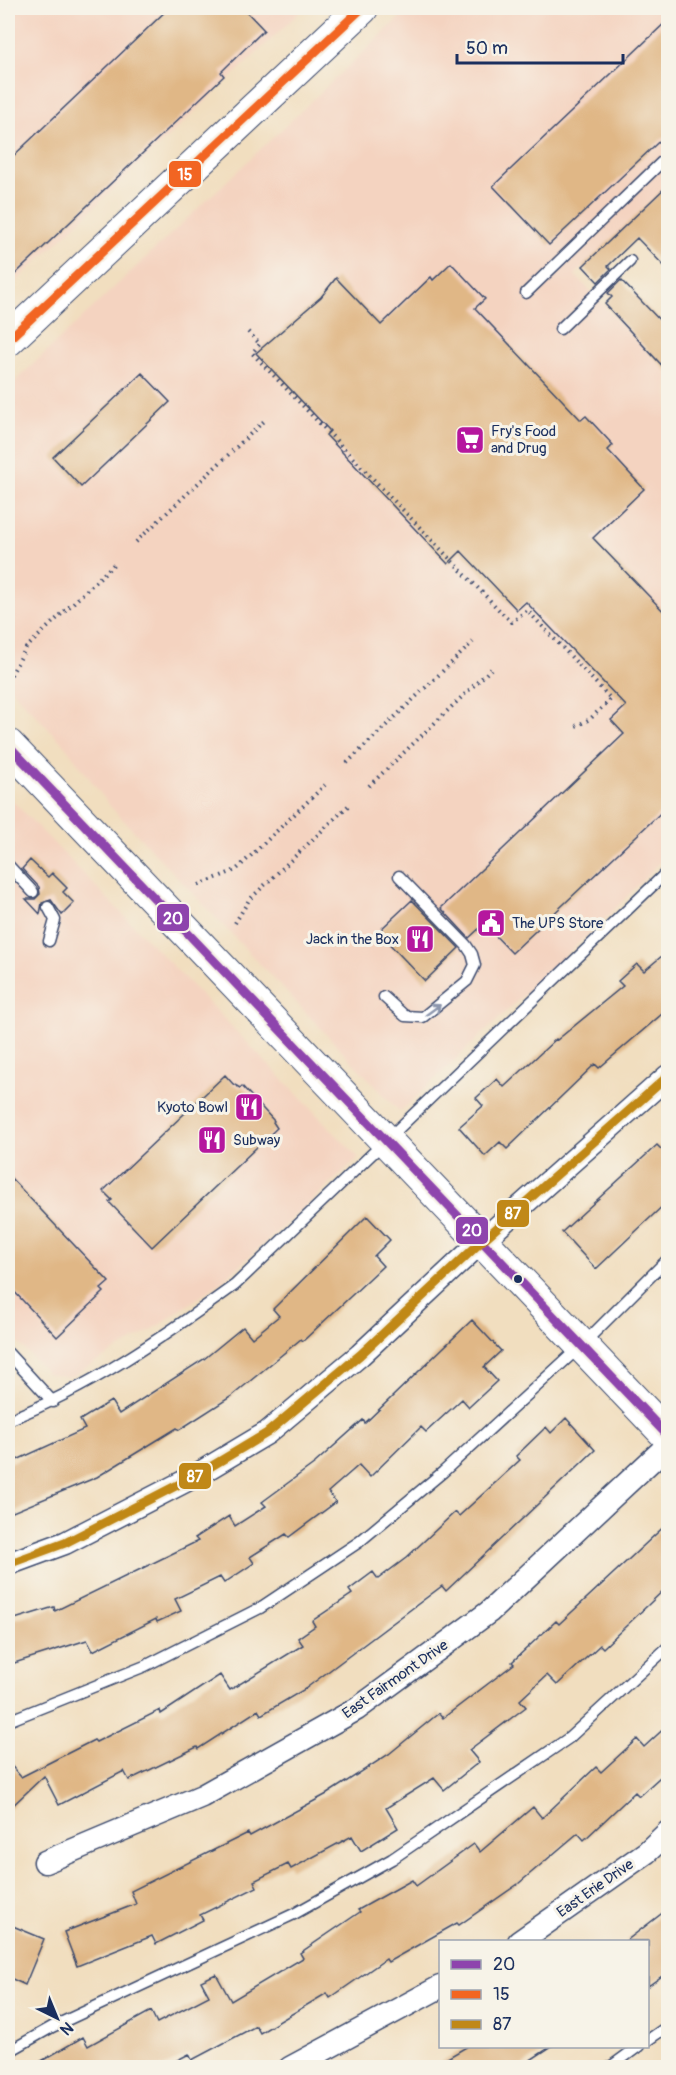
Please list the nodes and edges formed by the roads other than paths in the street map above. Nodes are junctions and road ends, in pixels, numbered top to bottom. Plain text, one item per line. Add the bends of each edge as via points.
1 (362, 8) edge
2 (669, 156) edge
3 (630, 261) dead end
4 (526, 293) dead end
5 (560, 328) dead end
6 (8, 340) edge
7 (8, 745) edge
8 (8, 865) edge
9 (669, 871) edge
10 (399, 876) dead end
11 (33, 892) dead end
12 (48, 907) dead end
13 (49, 941) dead end
14 (384, 997) dead end
15 (669, 1076) edge
16 (387, 1142) junction
17 (482, 1241) junction
18 (669, 1259) edge
19 (583, 1344) junction
20 (8, 1353) edge
21 (53, 1402) junction
22 (8, 1420) edge
23 (669, 1436) edge
24 (669, 1445) edge
25 (8, 1564) edge
26 (669, 1647) edge
27 (8, 1721) edge
28 (669, 1832) edge
29 (45, 1862) dead end
30 (520, 1940) edge
31 (439, 1988) edge
32 (669, 2026) edge
33 (649, 2039) edge
34 (636, 2048) edge
35 (8, 2052) edge
36 (290, 2067) edge
37 (609, 2067) edge

1 - 6 main road
2 - 4 lane
3 - 5 lane
7 - 16 main road
8 - 11 lane
9 - 16 lane
14 -> 10 lane via 405,1016 423,1017 467,981 475,965 466,945
12 - 13 lane via 55,921
15 - 17 street
16 - 17 main road
16 - 21 lane via 235,1285 162,1338
17 - 19 main road
17 - 25 street via 360,1355 267,1433 195,1476 65,1543
18 - 19 lane
19 - 23 main road
19 - 27 lane via 443,1472 359,1542 260,1608 145,1666
20 - 21 lane
21 - 22 lane
24 - 29 street, East Fairmont Drive via 489,1612 357,1709 202,1796
26 - 35 lane via 569,1738 393,1859 294,1914 52,2027
28 - 30 street, East Erie Drive via 647,1852
31 - 36 street
32 - 33 lane
34 - 37 lane

